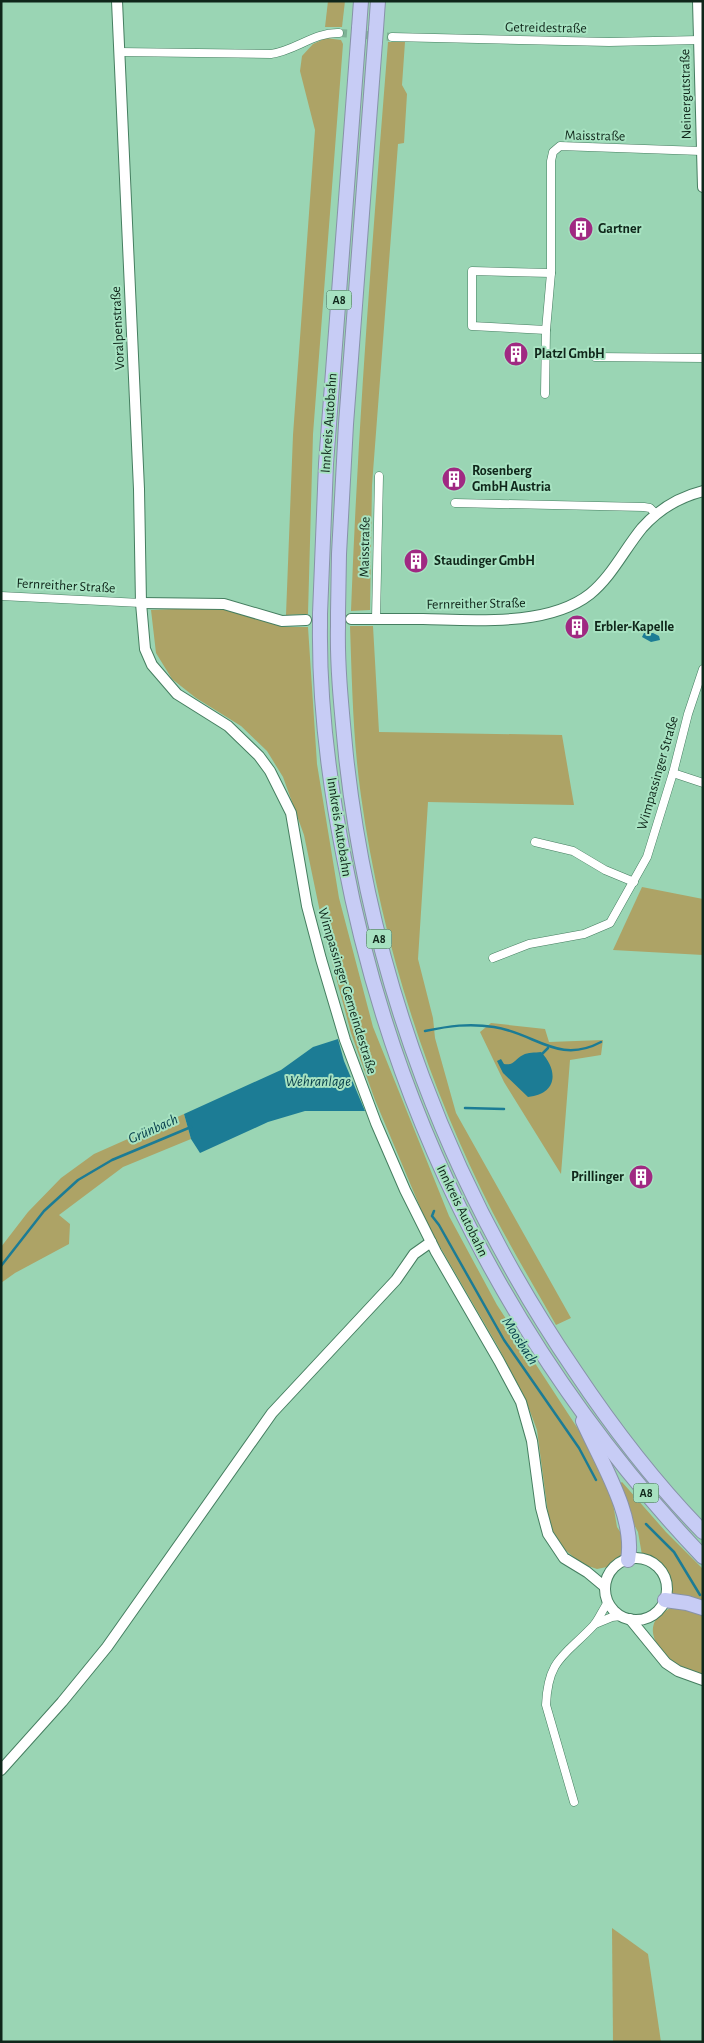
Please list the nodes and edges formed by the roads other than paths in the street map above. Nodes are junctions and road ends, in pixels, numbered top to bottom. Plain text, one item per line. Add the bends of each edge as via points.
1 (117, 1) edge
2 (361, 1) edge
3 (378, 1) edge
4 (698, 1) edge
5 (339, 33) tunnel mouth
6 (392, 37) tunnel mouth
7 (699, 40) junction
8 (119, 52) junction
9 (701, 150) junction
10 (703, 187) edge
11 (550, 273) junction
12 (546, 330) junction
13 (595, 357) dead end
14 (703, 358) edge
15 (545, 394) dead end
16 (379, 476) dead end
17 (703, 491) edge
18 (455, 503) dead end
19 (656, 514) junction
20 (1, 596) edge
21 (141, 603) junction
22 (342, 619) junction
23 (376, 619) junction
24 (306, 620) dead end
25 (703, 669) edge
26 (228, 726) joint
27 (673, 773) junction
28 (703, 782) edge
29 (535, 842) dead end
30 (634, 882) junction
31 (493, 958) dead end
32 (431, 1242) junction
33 (574, 1400) junction
34 (703, 1532) edge
35 (703, 1557) edge
36 (628, 1560) junction
37 (612, 1570) junction
38 (587, 1572) junction
39 (605, 1587) junction
40 (664, 1600) junction
41 (608, 1602) junction
42 (703, 1608) edge
43 (650, 1616) junction
44 (625, 1618) junction
45 (595, 1624) junction
46 (648, 1640) junction
47 (703, 1680) edge
48 (1, 1770) edge
49 (574, 1802) dead end

1 - 8 street, Voralpenstraße
2 - 33 highway, Innkreis Autobahn / A8 via 321,560 324,715 335,813 353,906 379,1005 404,1080 450,1191 514,1309
3 - 22 highway, Innkreis Autobahn / A8 via 346,424 339,554
4 - 7 street, Neinergutstraße
5 - 8 street via 322,34 271,54
6 - 7 street, Getreidestraße via 609,42
7 - 9 street, Neinergutstraße
8 - 21 street, Voralpenstraße via 139,489
9 - 10 street, Neinergutstraße
9 - 11 street, Maisstraße via 560,146 553,152 551,161
11 - 12 street, Maisstraße
11 - 12 street via 472,272 472,326
12 - 15 street, Maisstraße
13 - 14 street
16 - 23 street, Maisstraße
17 - 19 street, Fernreither Straße
18 - 19 street via 644,507
19 - 23 street, Fernreither Straße via 604,581 575,604 560,610 488,620
20 - 21 street, Fernreither Straße
21 - 24 street, Fernreither Straße via 224,604 282,621
21 - 26 street, Voralpenstraße via 145,649 152,665 177,694
22 - 23 street, Fernreither Straße
22 - 34 highway, Innkreis Autobahn / A8 via 342,714 352,810 370,905 392,991 420,1074 497,1245 544,1326 605,1415
25 - 27 street, Wimpassinger Straße
26 - 32 street, Wimpassinger Gemeindestraße via 270,771 290,814 308,906 340,1024 376,1123
27 - 28 street
27 - 30 street, Wimpassinger Straße via 647,857
29 - 30 street via 573,850 605,870
30 - 31 street, Wimpassinger Straße via 610,924 584,934 529,944
32 - 38 street, Wimpassinger Gemeindestraße via 521,1402 532,1442 548,1534 564,1558
32 - 48 street via 414,1254 396,1280 272,1413 107,1647
33 - 35 highway, Innkreis Autobahn / A8 via 630,1475
33 - 36 highway via 616,1491 629,1539
36 - 37 street
36 - 40 street via 642,1559 658,1567 666,1583
37 - 38 street
37 - 39 street
38 - 39 street, Wimpassinger Gemeindestraße
39 - 41 street
40 - 42 highway
40 - 43 street
41 - 44 street
41 - 45 street
43 - 44 street
43 - 46 street
44 - 45 street via 612,1617
44 - 46 street
45 - 49 street via 561,1656 549,1679 547,1693 550,1723
46 - 47 street via 666,1663

